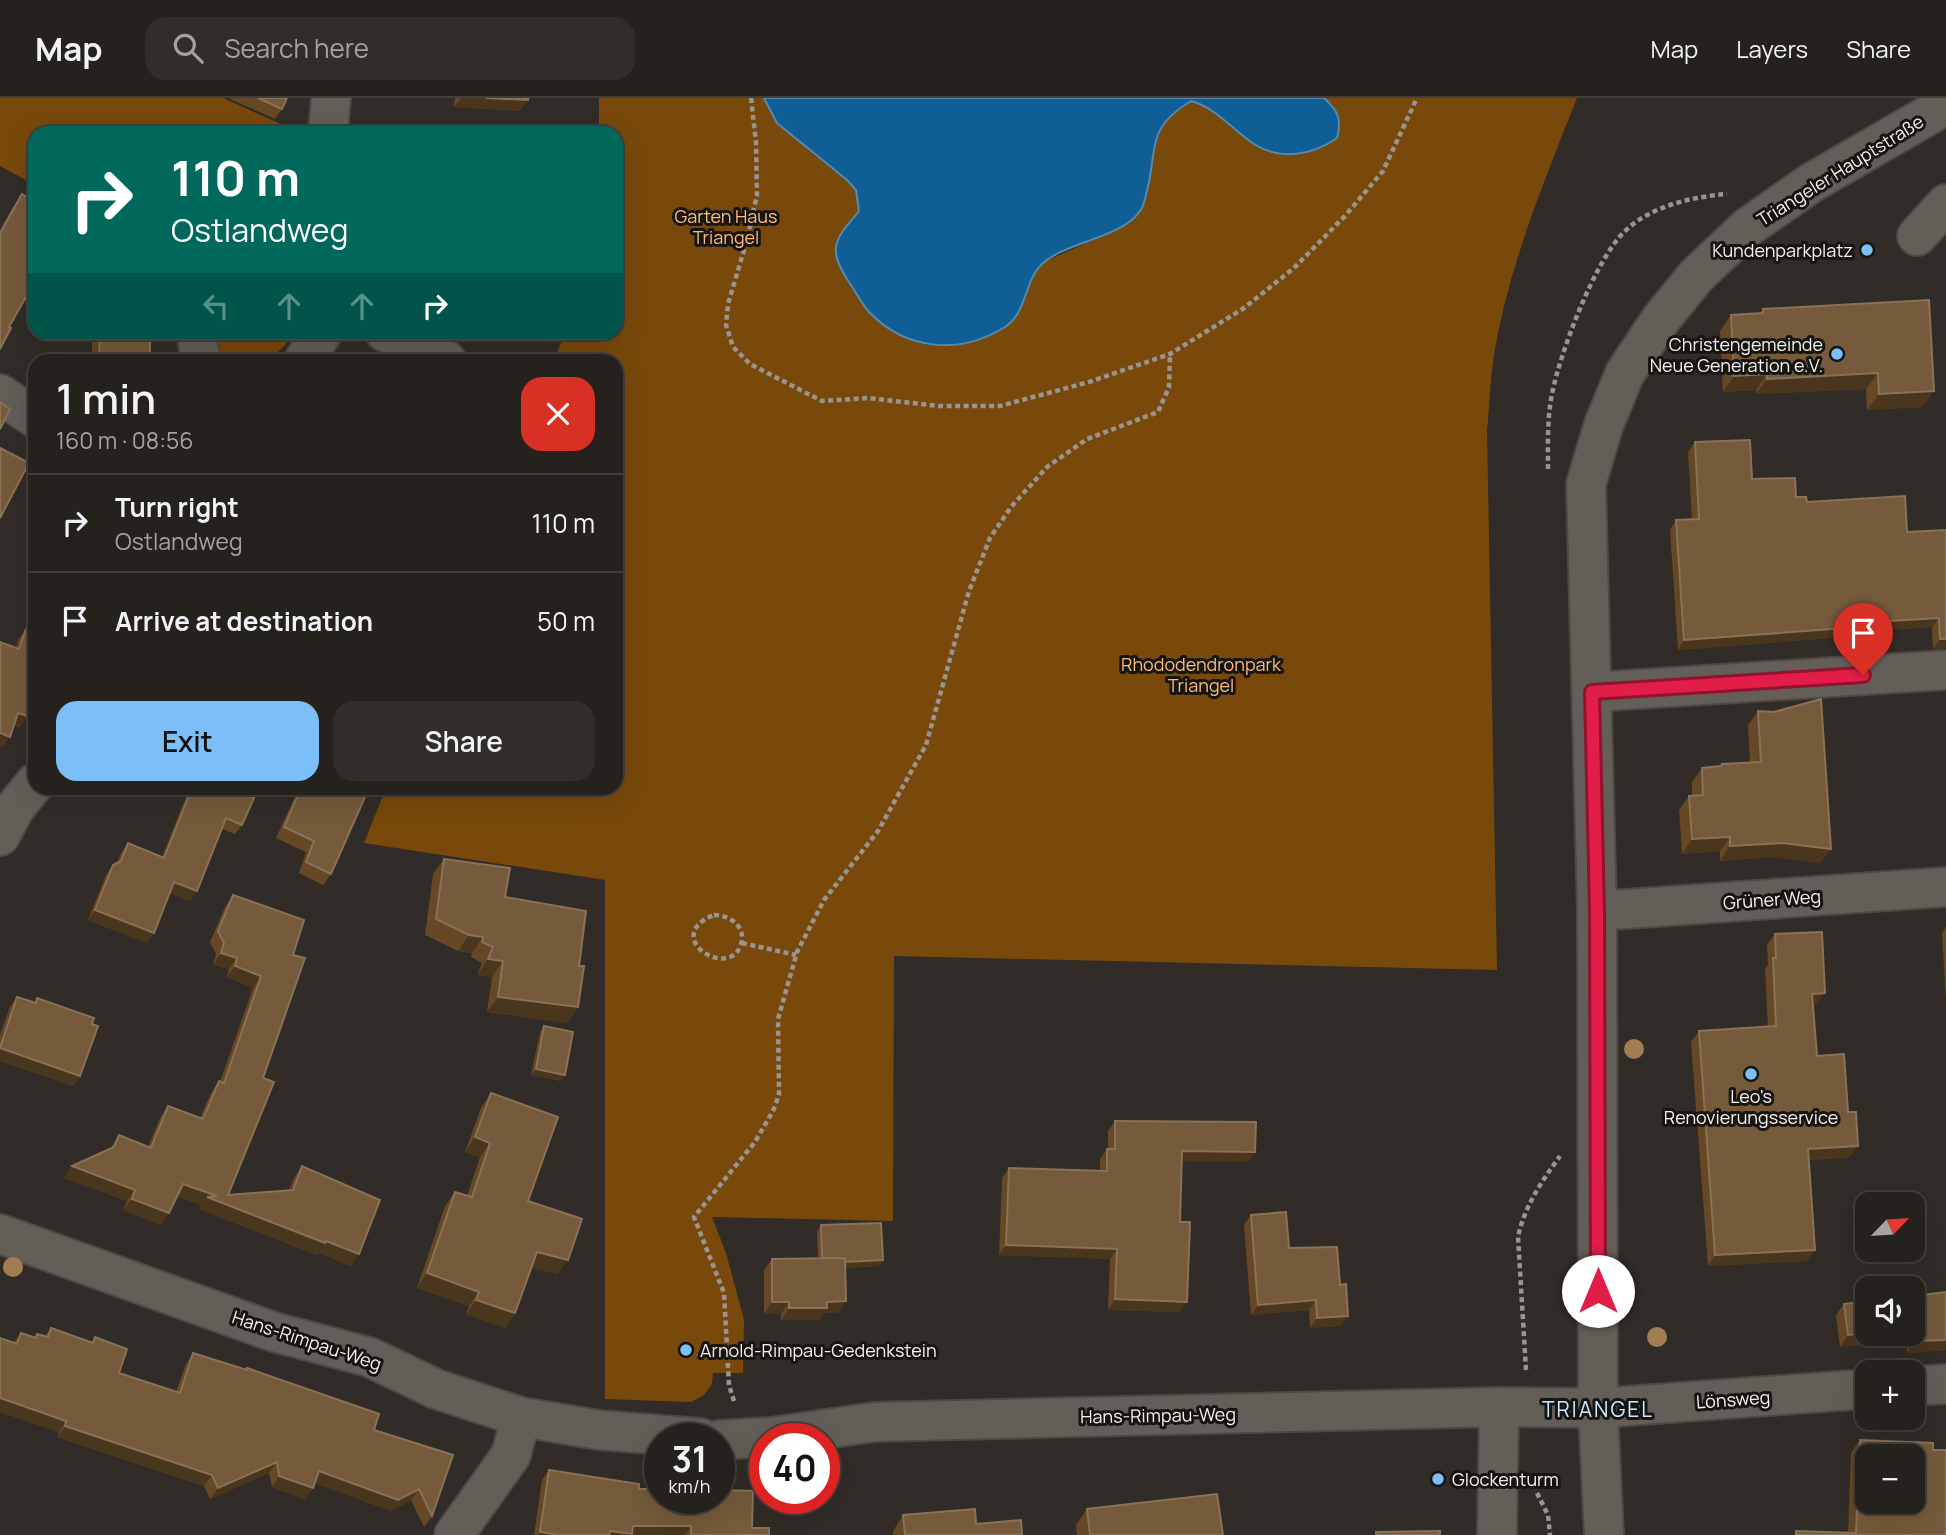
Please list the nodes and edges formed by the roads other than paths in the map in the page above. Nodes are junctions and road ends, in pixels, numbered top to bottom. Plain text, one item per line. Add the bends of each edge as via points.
1 (1946, 106) edge
2 (1946, 204) edge
3 (1917, 236) dead end
4 (402, 340) edge
5 (433, 354) edge
6 (0, 394) edge
7 (28, 413) edge
8 (1946, 670) edge
9 (1592, 692) junction
10 (1946, 887) edge
11 (1597, 911) junction
12 (0, 1234) edge
13 (1946, 1384) edge
14 (1925, 1385) edge
15 (1855, 1390) edge
16 (1499, 1407) junction
17 (1598, 1408) junction
18 (521, 1417) junction
19 (644, 1434) edge
20 (735, 1439) edge
21 (454, 1535) edge
22 (1497, 1535) edge
23 (1604, 1535) edge

1 - 9 street, Triangeler Hauptstraße via 1811,183 1748,228 1698,275 1625,373 1586,484
2 - 3 street
4 - 5 street
6 - 7 street
8 - 9 street
9 - 11 street, Triangeler Hauptstraße
10 - 11 street, Grüner Weg
11 - 17 street, Triangeler Hauptstraße
12 - 18 street, Hans-Rimpau-Weg via 274,1332 369,1357 436,1389
13 - 14 street
15 - 17 street, Lönsweg
16 - 17 street, Hans-Rimpau-Weg
16 - 20 street, Hans-Rimpau-Weg via 874,1422
16 - 22 street
17 - 23 street, Triangeler Hauptstraße
18 - 19 street, Hans-Rimpau-Weg
18 - 21 street via 511,1455

